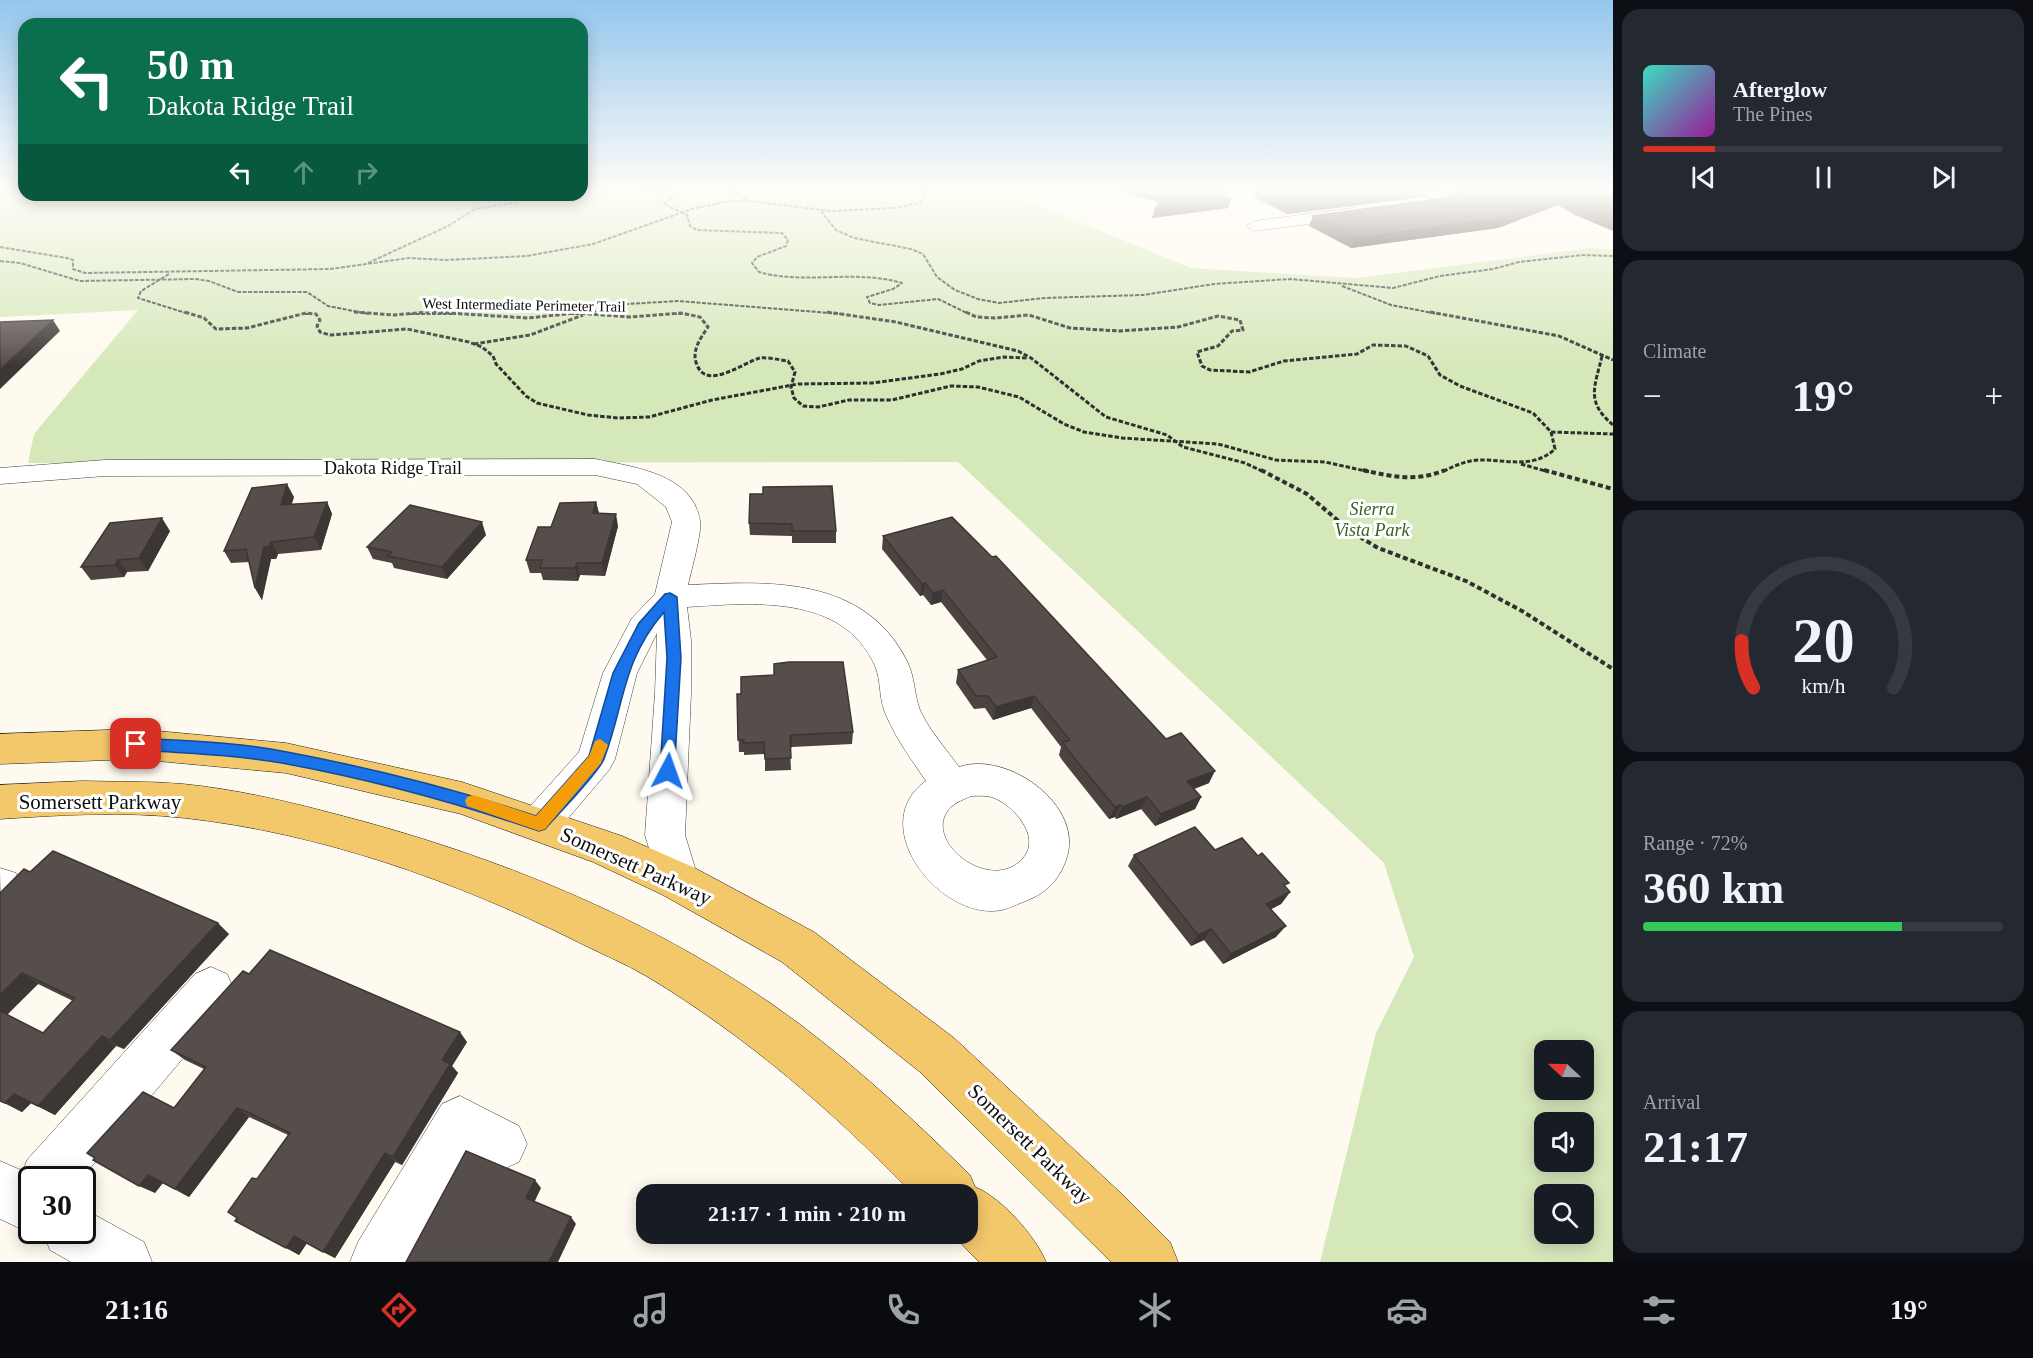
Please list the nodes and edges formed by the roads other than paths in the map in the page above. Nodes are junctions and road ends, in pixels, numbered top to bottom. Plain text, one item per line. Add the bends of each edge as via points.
1 (0, 476) edge
2 (670, 597) junction
3 (0, 749) edge
4 (950, 785) dead end
5 (0, 802) edge
6 (539, 824) junction
7 (678, 881) junction
8 (211, 990) dead end
9 (501, 1144) dead end
10 (52, 1166) edge
11 (941, 1184) edge
12 (978, 1221) edge
13 (94, 1244) edge
14 (124, 1262) edge
15 (378, 1262) edge
16 (1018, 1262) edge
17 (1150, 1262) edge

1 - 2 street, Dakota Ridge Trail via 105,468 595,467 620,471 646,478 679,504 686,522
2 - 4 street via 790,594 828,604 845,614 863,627 890,660 903,710
2 - 6 street, Dakota Ridge Trail via 644,626 620,673 596,759
2 - 7 street, Dakota Ridge Trail via 674,693 665,835
3 - 6 main road, Somersett Parkway via 136,744 286,758 462,798
5 - 11 main road, Somersett Parkway via 83,797 184,801 285,818 402,849 532,898 663,961 780,1039 883,1126
6 - 7 main road, Somersett Parkway
7 - 17 main road, Somersett Parkway via 798,947 937,1055
8 - 10 street
9 - 15 street via 460,1122
12 - 16 main road
13 - 14 street

